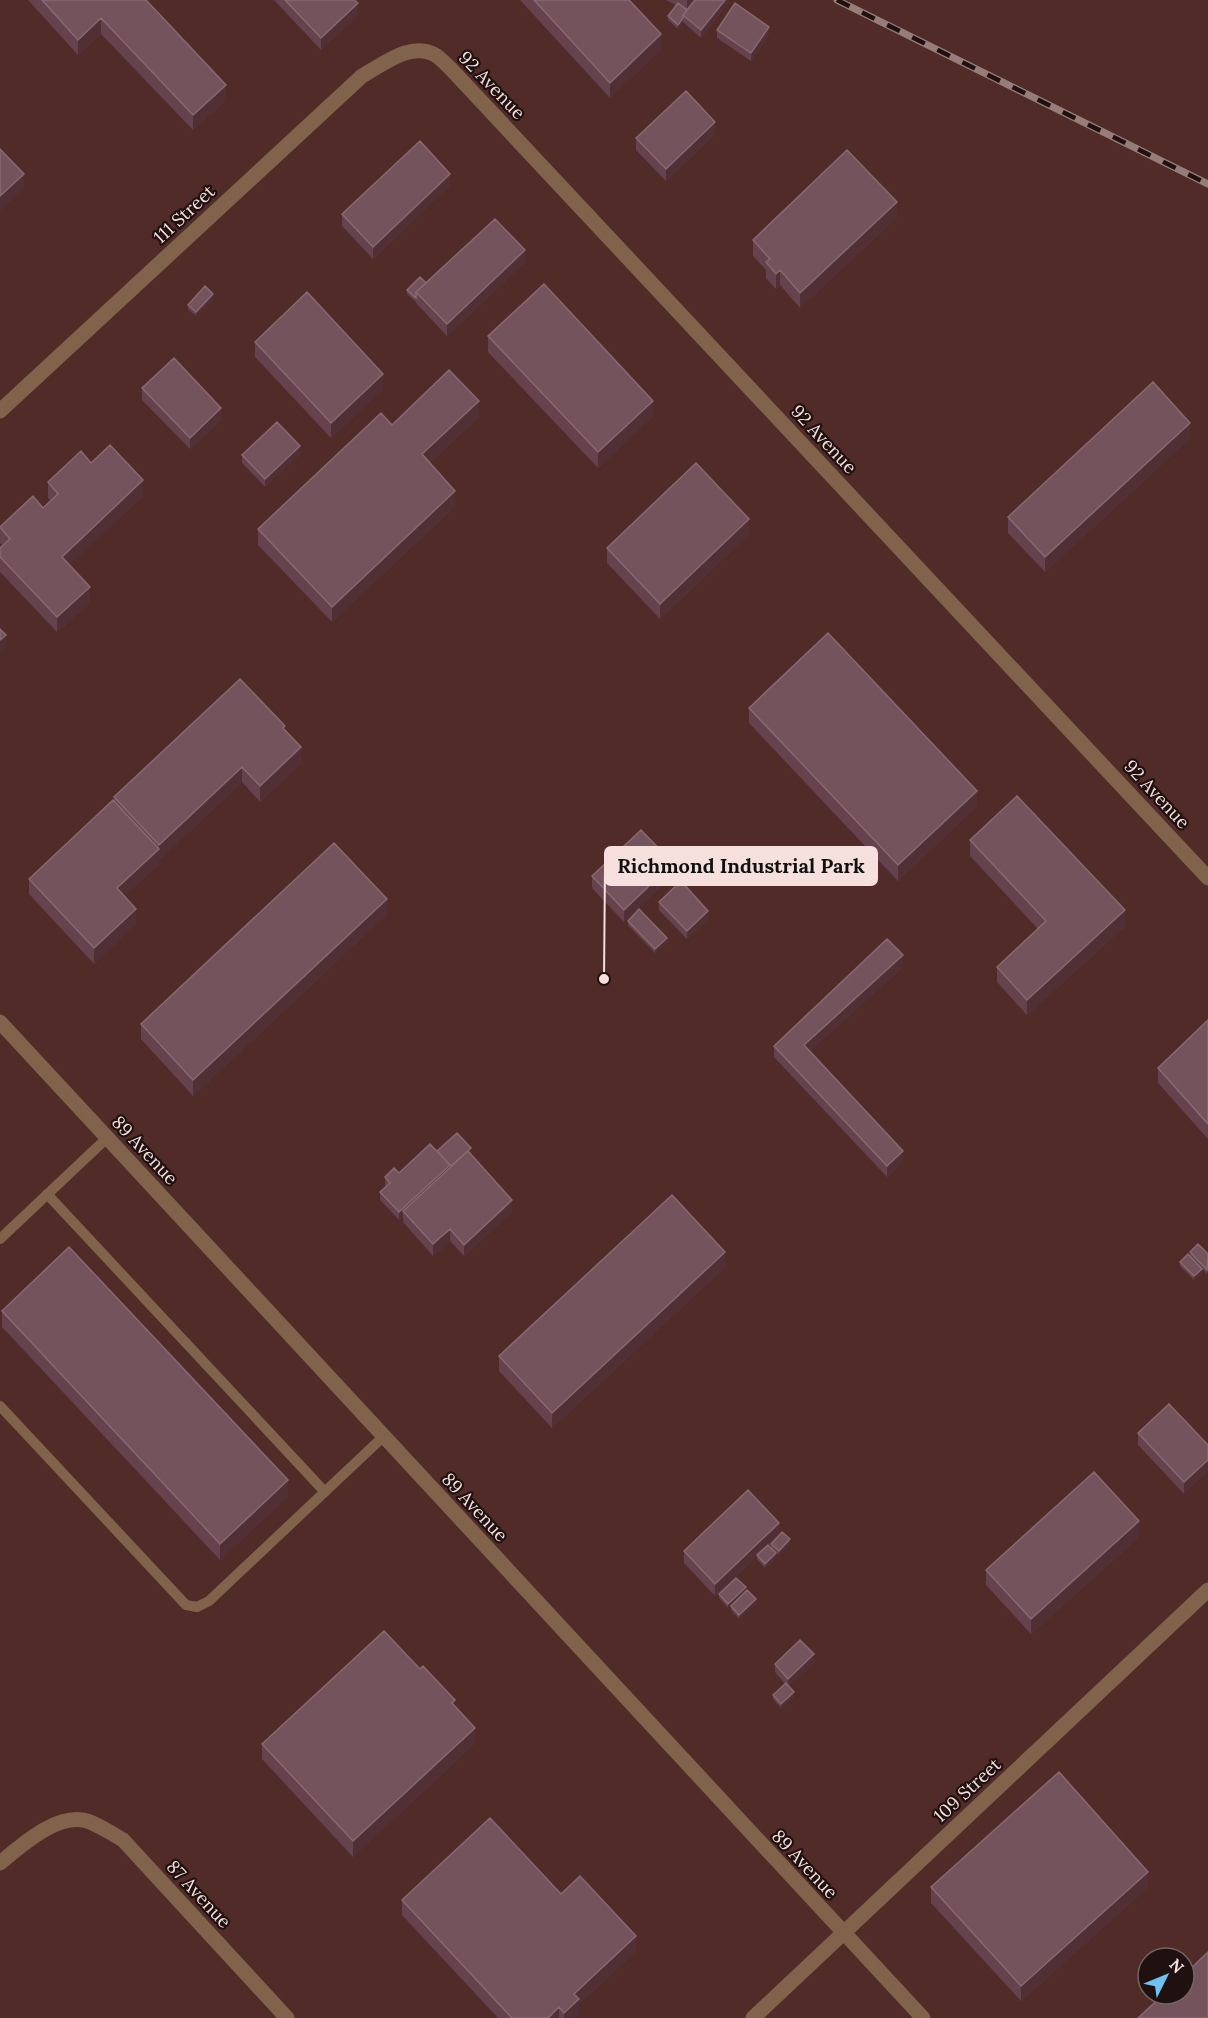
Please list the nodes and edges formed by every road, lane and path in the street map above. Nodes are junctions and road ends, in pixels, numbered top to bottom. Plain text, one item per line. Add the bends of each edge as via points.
1 (401, 54) joint
2 (0, 411) edge
3 (1208, 878) edge
4 (0, 1022) edge
5 (107, 1138) junction
6 (47, 1194) junction
7 (0, 1239) edge
8 (0, 1406) edge
9 (384, 1436) junction
10 (325, 1492) junction
11 (1208, 1590) edge
12 (0, 1863) edge
13 (844, 1934) junction
14 (287, 2018) edge
15 (753, 2018) edge
16 (923, 2018) edge

1 - 2 street, 111 Street via 362,76
1 - 3 street, 92 Avenue via 418,51 436,55 452,69
4 - 5 street, 89 Avenue
5 - 6 lane
5 - 9 street, 89 Avenue
6 - 7 lane
6 - 10 lane
8 - 10 lane via 186,1605 197,1607 209,1600
9 - 10 lane
9 - 13 street, 89 Avenue
11 - 13 street, 109 Street
12 - 14 street, 87 Avenue via 46,1828 68,1820 88,1821 123,1840
13 - 15 street, 109 Street
13 - 16 street, 89 Avenue

